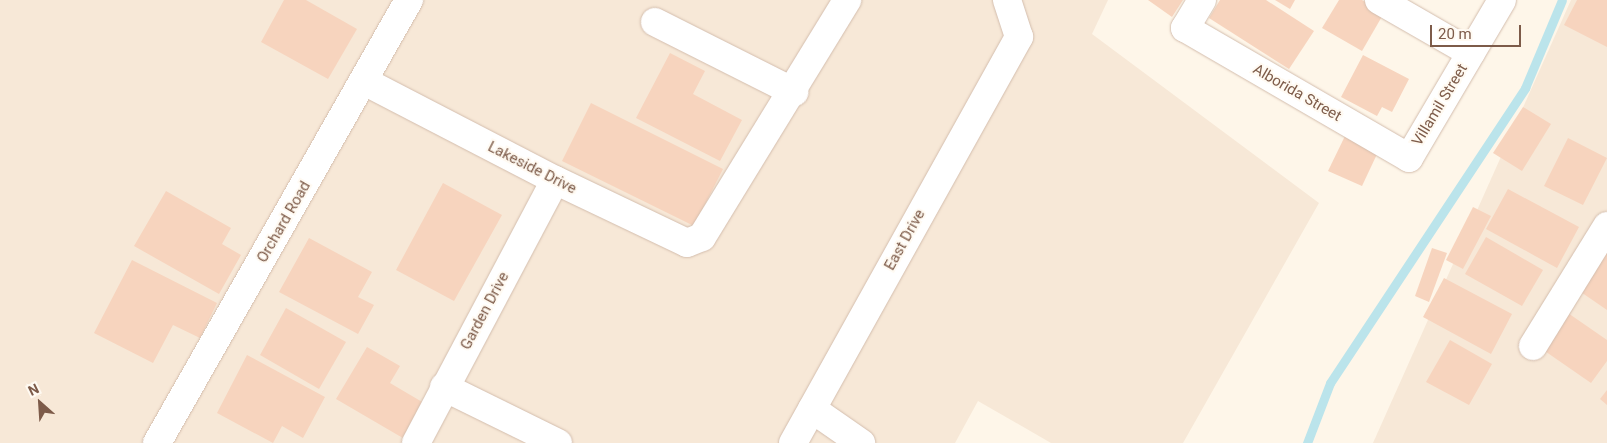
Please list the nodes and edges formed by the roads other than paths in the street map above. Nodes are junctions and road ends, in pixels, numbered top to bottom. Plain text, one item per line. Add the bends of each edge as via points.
1 (409, 0) edge
2 (847, 0) edge
3 (1007, 0) edge
4 (1202, 0) edge
5 (1379, 0) edge
6 (1502, 0) edge
7 (655, 22) dead end
8 (1471, 53) junction
9 (364, 81) junction
10 (794, 92) junction
11 (1409, 158) joint
12 (555, 180) junction
13 (1607, 226) edge
14 (1533, 346) dead end
15 (444, 387) junction
16 (812, 409) junction
17 (157, 443) edge
18 (416, 443) edge
19 (558, 443) edge
20 (793, 443) edge
21 (861, 443) edge

1 - 9 street, Orchard Road
2 - 10 street
3 - 16 street, East Drive via 1019,37
4 - 11 street, Alborida Street via 1185,28
5 - 8 street
6 - 8 street, Villamil Street
7 - 10 street
8 - 11 street, Villamil Street
9 - 12 street, Lakeside Drive
9 - 17 street, Orchard Road
10 - 12 street, Lakeside Drive via 702,237 687,243
12 - 15 street, Garden Drive
13 - 14 street
15 - 18 street, Garden Drive
15 - 19 street
16 - 20 street, East Drive
16 - 21 street

